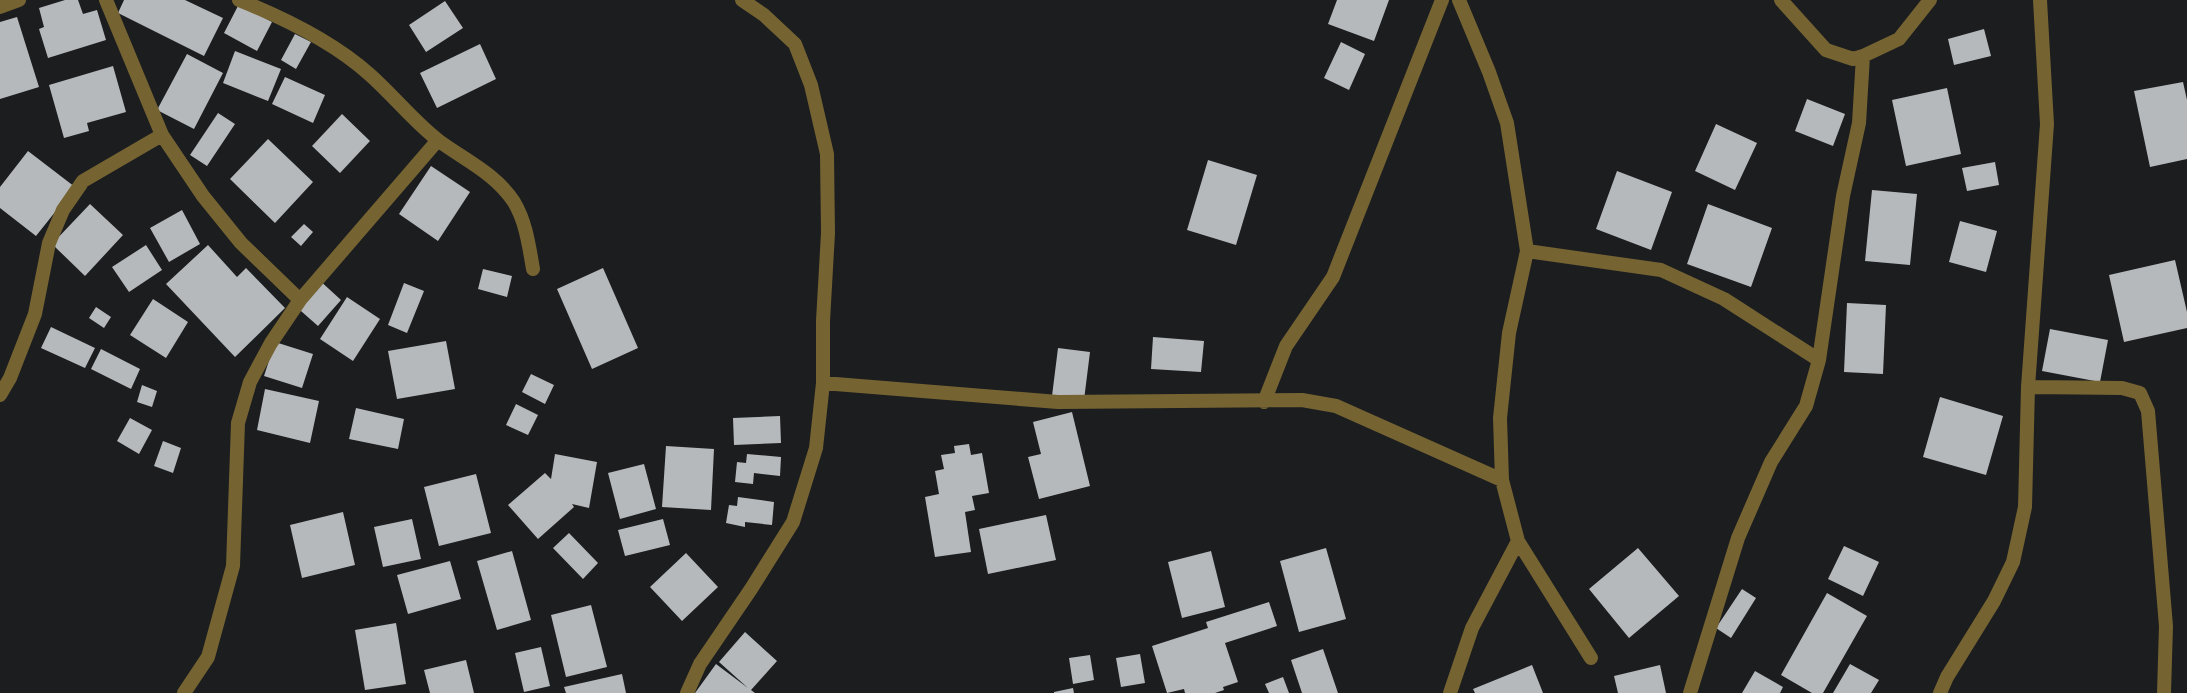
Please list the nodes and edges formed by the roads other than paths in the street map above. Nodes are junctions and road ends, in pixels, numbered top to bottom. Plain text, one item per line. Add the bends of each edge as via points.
1 (19, 0) edge
2 (106, 0) edge
3 (239, 0) edge
4 (742, 0) edge
5 (1442, 0) edge
6 (1459, 0) edge
7 (1781, 0) edge
8 (1930, 0) edge
9 (2040, 0) edge
10 (0, 7) edge
11 (1863, 56) junction
12 (162, 135) junction
13 (438, 139) junction
14 (1527, 251) junction
15 (533, 269) dead end
16 (300, 300) junction
17 (1819, 360) junction
18 (823, 383) junction
19 (2028, 387) junction
20 (0, 395) edge
21 (1264, 401) junction
22 (1502, 480) junction
23 (1518, 541) junction
24 (1591, 658) dead end
25 (184, 693) edge
26 (687, 693) edge
27 (1450, 693) edge
28 (1690, 693) edge
29 (1940, 693) edge
30 (2164, 693) edge

1 - 10 street
2 - 12 street
3 - 13 street via 337,49
4 - 18 street via 794,44 811,85 827,154
5 - 21 street via 1333,277 1286,346
6 - 14 street via 1507,122
7 - 11 street via 1826,50 1853,59
8 - 11 street via 1899,39
9 - 19 street via 2048,124
11 - 17 street via 1859,123
12 - 16 street via 242,243
12 - 20 street via 83,181 63,210 50,243 35,314
13 - 15 street via 485,171 513,201 527,231
13 - 16 street
14 - 17 street via 1661,270 1724,299
14 - 22 street via 1507,345 1500,418
16 - 25 street via 250,382 238,423 233,565 208,657
17 - 28 street via 1806,406 1771,462 1738,538
18 - 21 street via 1058,402
18 - 26 street via 816,448 793,522 700,664
19 - 29 street via 2025,507 2013,562
19 - 30 street via 2122,388 2140,393 2148,411 2165,626
21 - 22 street via 1301,400 1336,406
22 - 23 street
23 - 24 street
23 - 27 street via 1472,628

